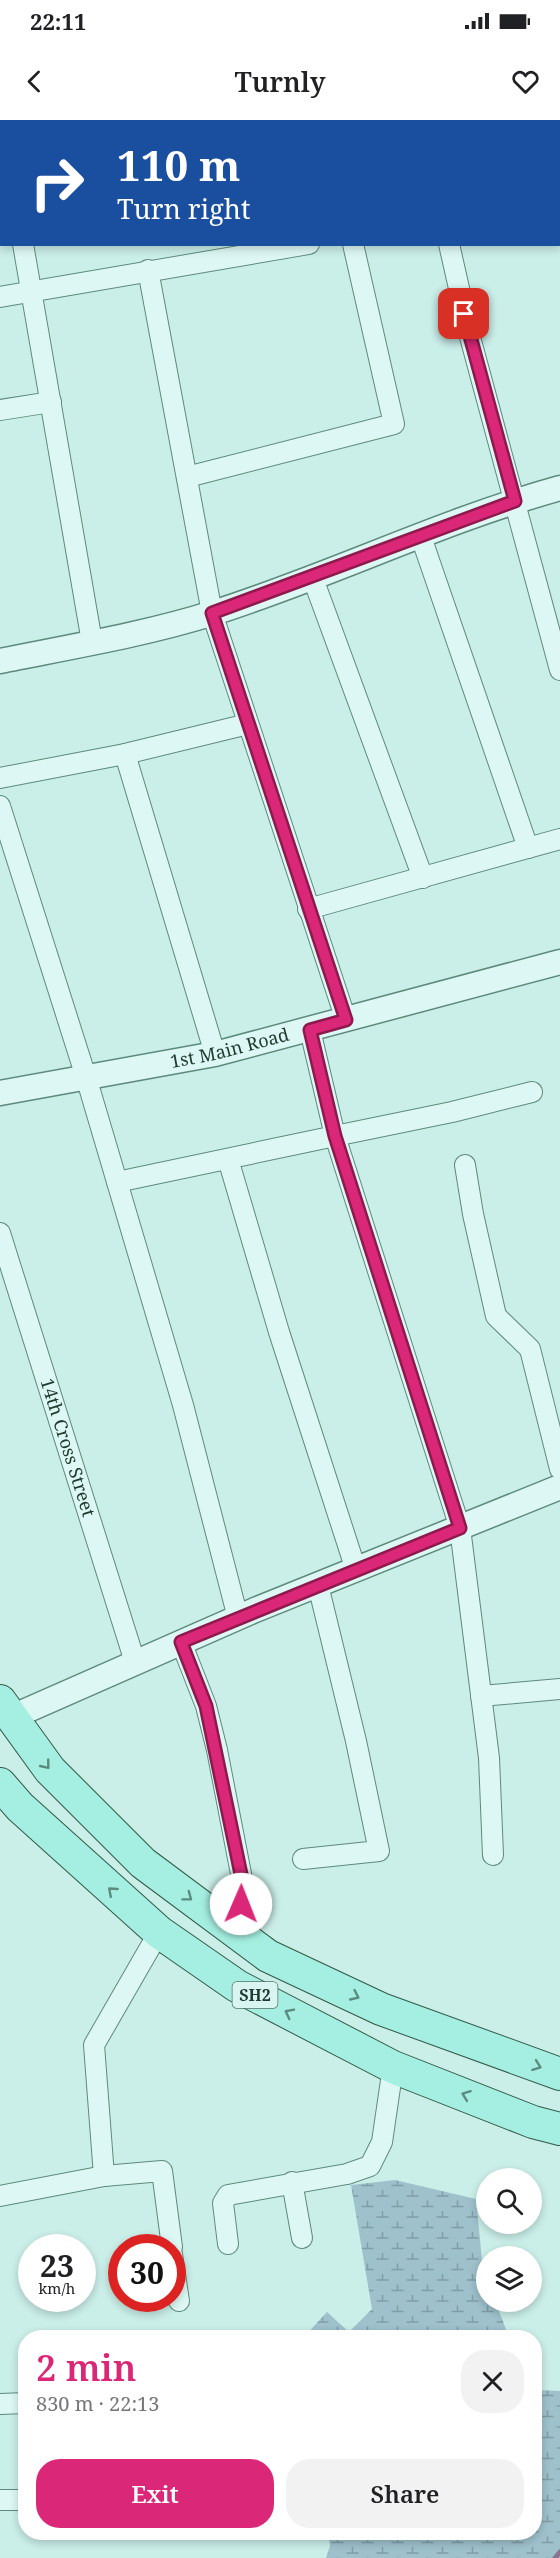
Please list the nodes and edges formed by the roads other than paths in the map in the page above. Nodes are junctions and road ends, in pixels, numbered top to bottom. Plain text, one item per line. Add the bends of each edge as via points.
1 (23, 246) edge
2 (297, 246) edge
3 (353, 246) edge
4 (449, 246) edge
5 (148, 270) junction
6 (32, 291) junction
7 (0, 297) edge
8 (51, 402) junction
9 (0, 410) edge
10 (187, 477) junction
11 (560, 488) edge
12 (515, 501) junction
13 (420, 534) junction
14 (312, 576) junction
15 (212, 613) junction
16 (92, 642) junction
17 (0, 661) edge
18 (560, 670) edge
19 (248, 724) junction
20 (125, 754) junction
21 (0, 778) edge
22 (0, 806) edge
23 (560, 839) edge
24 (528, 848) junction
25 (423, 878) junction
26 (308, 909) junction
27 (559, 966) edge
28 (346, 1020) junction
29 (310, 1030) junction
30 (215, 1054) junction
31 (86, 1077) junction
32 (532, 1092) dead end
33 (0, 1093) edge
34 (335, 1136) junction
35 (228, 1159) junction
36 (465, 1166) dead end
37 (117, 1182) junction
38 (0, 1233) edge
39 (560, 1469) edge
40 (560, 1487) edge
41 (460, 1528) junction
42 (357, 1569) junction
43 (318, 1585) junction
44 (238, 1618) junction
45 (181, 1642) junction
46 (135, 1662) junction
47 (560, 1689) edge
48 (481, 1696) junction
49 (6, 1709) edge
50 (0, 1784) edge
51 (493, 1855) dead end
52 (303, 1858) dead end
53 (159, 1932) junction
54 (239, 1936) junction
55 (393, 2067) junction
56 (560, 2074) edge
57 (560, 2129) edge
58 (104, 2176) junction
59 (292, 2182) junction
60 (0, 2196) edge
61 (170, 2234) edge
62 (302, 2238) dead end
63 (228, 2244) dead end
64 (18, 2403) edge
65 (0, 2404) edge
66 (18, 2499) edge
67 (0, 2500) edge

1 - 6 street
2 - 5 street
3 - 10 street via 394,424
4 - 12 street
5 - 6 street
5 - 10 street
6 - 7 street
6 - 8 street
8 - 9 street
8 - 16 street
10 - 15 street
11 - 12 street
12 - 13 street
12 - 18 street
13 - 14 street
13 - 24 street
14 - 15 street
14 - 25 street
15 - 16 street
15 - 19 street
16 - 17 street
19 - 20 street
19 - 26 street
20 - 21 street
20 - 30 street
22 - 31 street
23 - 24 street
24 - 25 street
25 - 26 street
26 - 28 street
27 - 28 street, 1st Main Road
28 - 29 street, 1st Main Road
29 - 30 street, 1st Main Road
29 - 34 street
30 - 31 street, 1st Main Road
31 - 33 street, 1st Main Road
31 - 37 street
32 - 34 street
34 - 35 street
34 - 41 street
35 - 37 street
35 - 42 street via 279,1332
36 - 39 street via 496,1316 530,1349
37 - 44 street via 183,1405
38 - 46 street, 14th Cross Street
40 - 41 street
41 - 42 street
41 - 48 street
42 - 43 street
43 - 44 street
43 - 52 street via 378,1851
44 - 45 street
45 - 46 street
45 - 54 street via 206,1706 226,1794 243,1884
46 - 49 street
47 - 48 street
48 - 51 street via 489,1758
49 -> 54 main road, SH2 via 50,1770 143,1863
53 -> 50 main road, SH2 via 20,1807
55 -> 53 main road, SH2 via 237,1986
53 - 58 street via 94,2044
54 -> 56 main road, SH2 via 268,1956 381,2009
57 -> 55 main road, SH2
55 - 59 street via 382,2142 370,2166
58 - 60 street
58 - 61 street via 162,2171
59 - 62 street
59 - 63 street via 228,2195 223,2203
64 - 65 street
66 - 67 street

